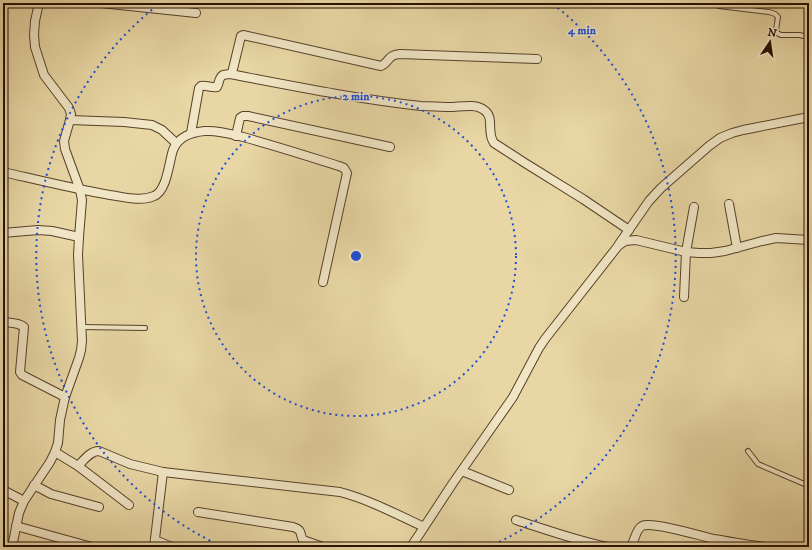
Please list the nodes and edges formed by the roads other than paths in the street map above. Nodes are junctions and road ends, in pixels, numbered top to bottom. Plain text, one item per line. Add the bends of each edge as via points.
1 (39, 3) edge
2 (101, 3) edge
3 (713, 3) edge
4 (196, 13) dead end
5 (809, 37) edge
6 (537, 59) dead end
7 (230, 74) junction
8 (809, 117) edge
9 (70, 120) junction
10 (191, 133) junction
11 (236, 136) junction
12 (176, 143) junction
13 (390, 146) dead end
14 (3, 172) edge
15 (80, 190) junction
16 (729, 204) dead end
17 (694, 207) dead end
18 (629, 230) junction
19 (3, 233) edge
20 (79, 237) junction
21 (809, 240) edge
22 (618, 246) junction
23 (737, 248) junction
24 (686, 252) junction
25 (323, 282) dead end
26 (684, 297) dead end
27 (3, 322) edge
28 (81, 327) junction
29 (145, 328) dead end
30 (65, 396) junction
31 (748, 451) dead end
32 (55, 452) junction
33 (78, 466) junction
34 (462, 471) junction
35 (163, 472) junction
36 (34, 486) junction
37 (809, 486) edge
38 (3, 490) edge
39 (509, 490) dead end
40 (24, 501) junction
41 (129, 505) dead end
42 (99, 507) dead end
43 (198, 512) dead end
44 (516, 520) dead end
45 (16, 526) junction
46 (424, 527) junction
47 (155, 544) edge
48 (413, 544) edge
49 (736, 545) edge
50 (12, 547) edge
51 (92, 547) edge
52 (172, 547) edge
53 (323, 547) edge
54 (423, 547) edge
55 (608, 547) edge
56 (630, 547) edge
57 (765, 547) edge

1 - 9 street via 35,21 35,48 44,75 69,108
2 - 4 street
3 - 5 lane via 775,14 778,17 777,33
6 - 7 street via 396,54 380,66 243,35
7 - 10 street via 221,76 217,87 204,85 199,88
7 - 18 street via 384,102 472,106 484,109 490,119 490,134 494,143
8 - 18 street via 732,133 720,138 661,188
9 - 12 street via 152,125
9 - 15 street via 64,141 65,149
10 - 11 street via 205,130
10 - 12 street
11 - 13 street via 240,118 248,116
11 - 25 street via 339,166 347,173
12 - 15 street via 161,191 156,196 134,199
14 - 15 street
15 - 20 street via 82,200
16 - 23 street
17 - 24 street
18 - 22 street
19 - 20 street via 38,230
20 - 28 street
21 - 23 street via 776,238
22 - 24 street via 625,241 636,240
22 - 34 street via 545,339 513,397
23 - 24 street via 711,253
24 - 26 street
27 - 30 street via 16,323 24,327 20,372 22,375
28 - 29 lane
28 - 30 street via 80,354
30 - 32 street
31 - 37 lane via 758,464
32 - 33 street
32 - 36 street
33 - 35 street via 91,453 99,451 130,464
33 - 41 street
34 - 39 street
34 - 46 street
35 - 46 street via 340,492 356,496
35 - 47 street
36 - 40 street
36 - 42 street via 51,494
38 - 40 street
40 - 45 street
43 - 53 street via 298,528 303,540
44 - 55 street
45 - 50 street
45 - 51 street
46 - 48 street
47 - 52 street
48 - 54 street
49 - 56 street via 688,532 647,525 638,530
49 - 57 street

